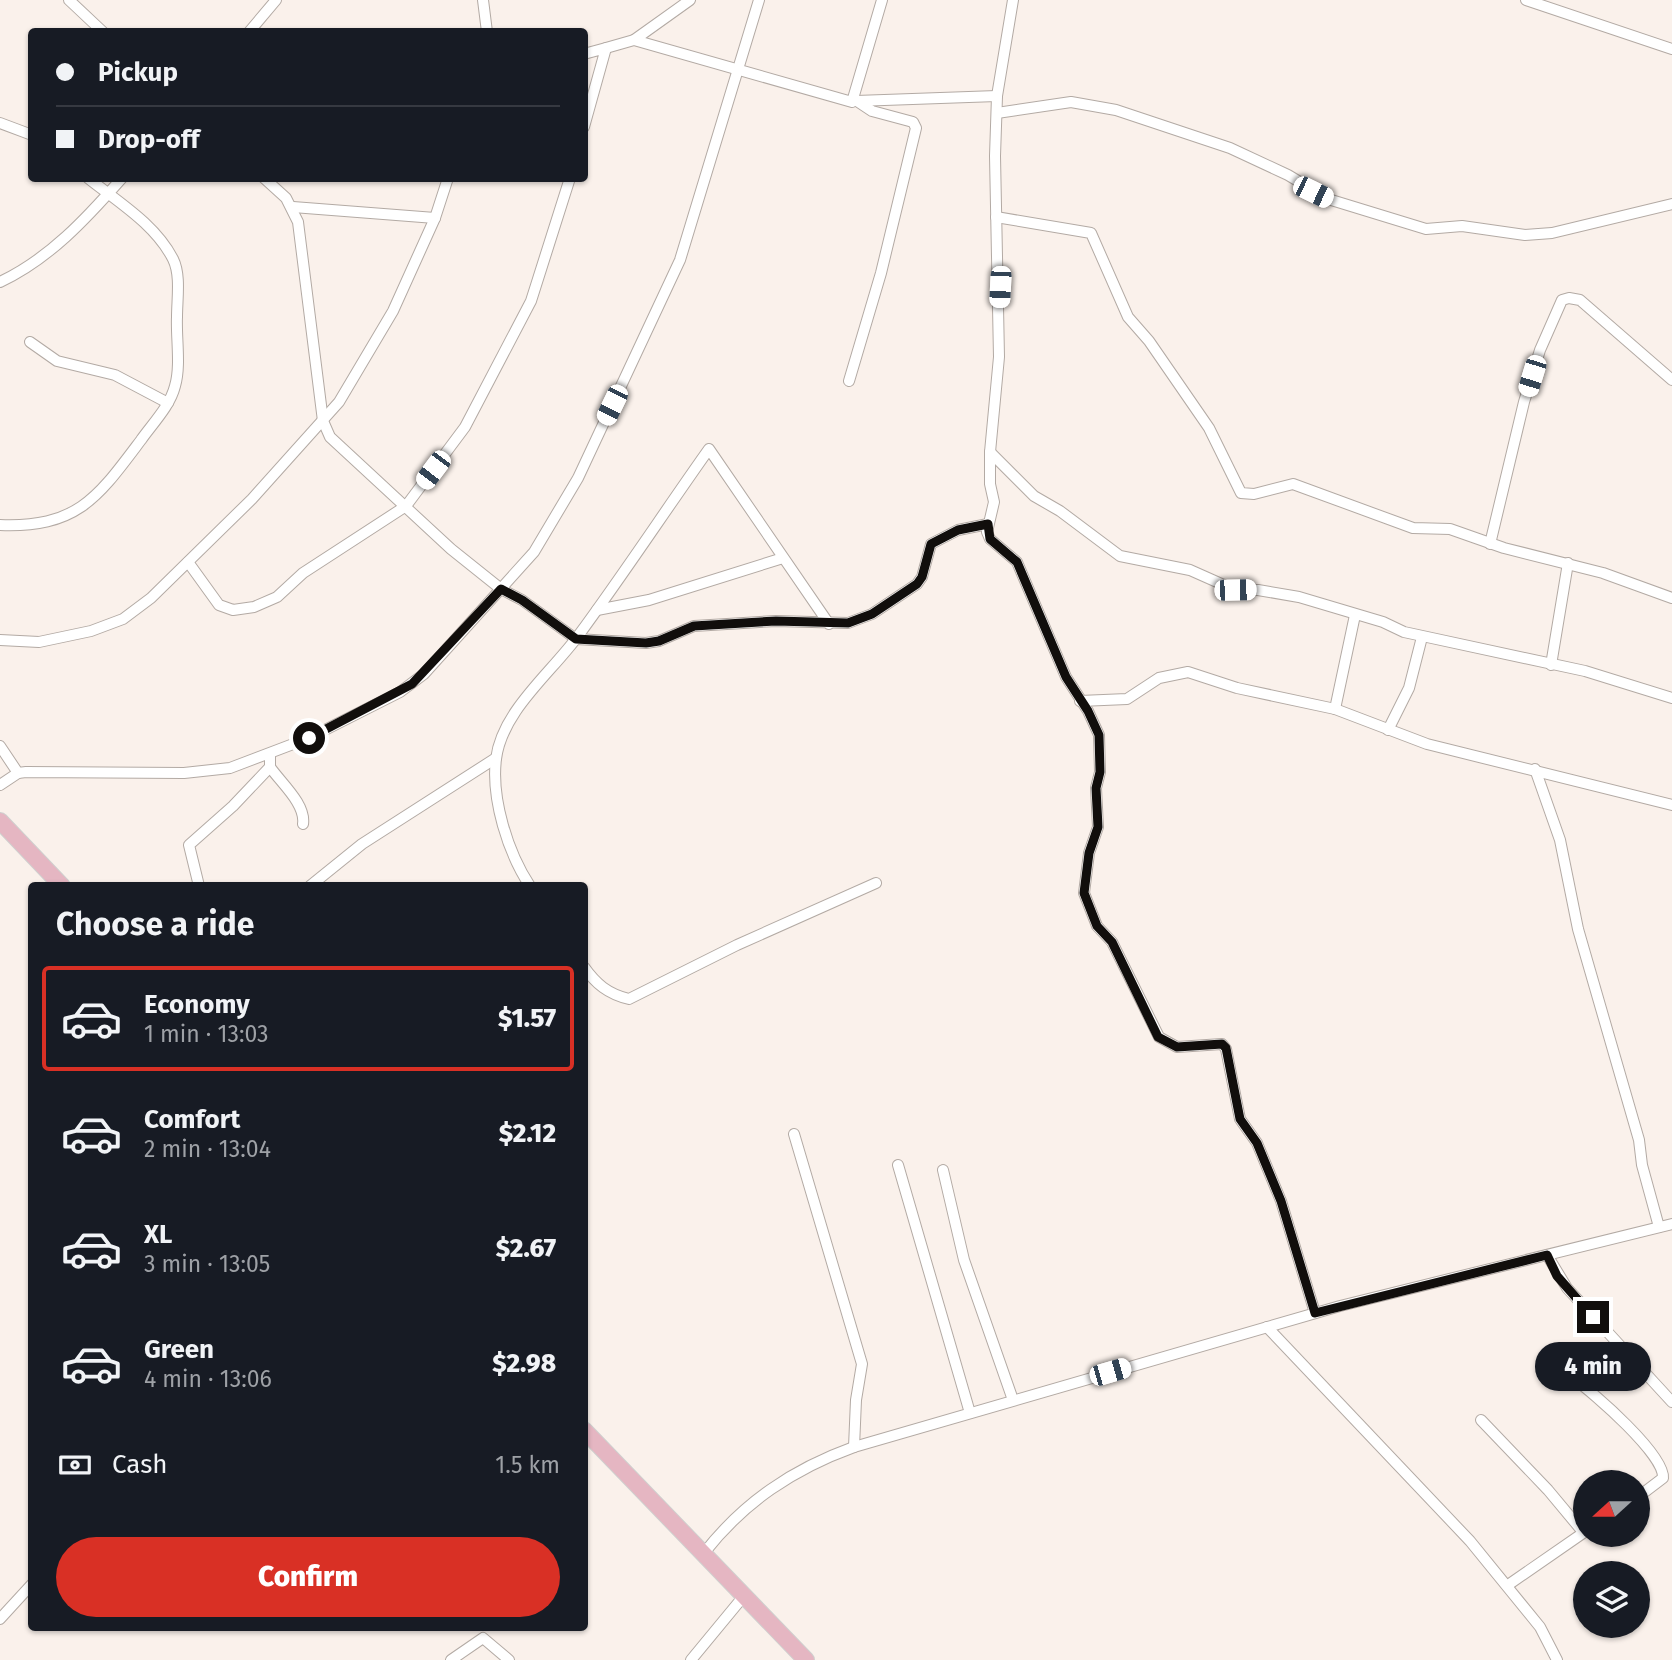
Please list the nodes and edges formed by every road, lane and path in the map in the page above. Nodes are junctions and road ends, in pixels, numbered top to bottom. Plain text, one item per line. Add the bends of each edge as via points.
1 (69, 0) edge
2 (276, 0) edge
3 (483, 0) edge
4 (691, 0) edge
5 (759, 0) edge
6 (882, 0) edge
7 (1013, 0) edge
8 (1526, 0) edge
9 (99, 28) edge
10 (252, 28) edge
11 (486, 28) edge
12 (634, 40) junction
13 (606, 48) junction
14 (1672, 49) edge
15 (588, 53) edge
16 (739, 68) junction
17 (997, 96) junction
18 (855, 101) junction
19 (588, 113) edge
20 (997, 113) junction
21 (0, 123) edge
22 (28, 134) edge
23 (93, 182) edge
24 (118, 182) edge
25 (268, 182) edge
26 (446, 182) edge
27 (569, 182) edge
28 (108, 194) junction
29 (1672, 204) edge
30 (293, 207) junction
31 (996, 217) junction
32 (435, 218) junction
33 (0, 282) edge
34 (30, 342) dead end
35 (1672, 380) edge
36 (849, 381) dead end
37 (168, 403) junction
38 (323, 421) junction
39 (990, 452) junction
40 (406, 506) junction
41 (988, 524) junction
42 (0, 525) edge
43 (1490, 544) junction
44 (783, 558) junction
45 (188, 562) junction
46 (1568, 563) junction
47 (501, 589) junction
48 (1672, 597) edge
49 (597, 610) junction
50 (1355, 615) junction
51 (829, 624) junction
52 (1422, 637) junction
53 (576, 639) junction
54 (0, 640) edge
55 (1551, 665) junction
56 (1672, 698) edge
57 (1080, 701) junction
58 (1335, 709) junction
59 (1388, 730) junction
60 (0, 746) edge
61 (270, 755) junction
62 (496, 758) junction
63 (270, 767) junction
64 (1535, 769) junction
65 (18, 773) junction
66 (0, 785) edge
67 (1672, 805) edge
68 (0, 821) edge
69 (303, 824) dead end
70 (58, 882) edge
71 (198, 882) edge
72 (315, 882) edge
73 (528, 882) edge
74 (876, 883) dead end
75 (588, 973) edge
76 (794, 1133) dead end
77 (898, 1165) dead end
78 (943, 1170) dead end
79 (1672, 1224) edge
80 (1659, 1227) junction
81 (1547, 1255) junction
82 (1315, 1313) junction
83 (1266, 1327) junction
84 (1574, 1379) dead end
85 (1013, 1400) junction
86 (1672, 1402) edge
87 (970, 1413) junction
88 (1481, 1420) dead end
89 (588, 1434) edge
90 (854, 1447) junction
91 (1650, 1488) edge
92 (1573, 1518) edge
93 (1573, 1539) edge
94 (704, 1553) junction
95 (1508, 1586) junction
96 (28, 1588) edge
97 (743, 1597) junction
98 (0, 1619) edge
99 (451, 1660) edge
100 (509, 1660) edge
101 (691, 1660) edge
102 (806, 1660) edge
103 (1557, 1660) edge

1 - 9 street
2 - 10 street
3 - 11 street
4 - 12 street
5 - 16 street
6 - 18 street
7 - 17 street
8 - 14 street
12 - 13 street
12 - 16 street
13 - 15 street
13 - 19 street
16 - 18 street
16 - 47 street via 680,260 651,327 550,529
17 - 18 street
17 - 20 street
18 - 36 street via 872,111 913,122 916,128
20 - 29 street via 1071,102 1116,110 1230,148 1328,199 1432,230 1462,226 1525,235 1552,233
20 - 31 street
21 - 22 street
23 - 28 street
24 - 28 street
25 - 30 street
26 - 32 street
27 - 40 street via 531,301 464,427
28 - 33 street via 31,267
28 - 37 street via 147,225 174,261 176,385
30 - 32 street
30 - 38 street
31 - 39 street via 999,357
31 - 43 street via 1091,233 1128,317 1209,428 1241,493 1293,484 1413,528 1450,529
32 - 38 street via 393,311 340,402
34 - 37 street via 58,361 115,374
35 - 43 street via 1580,300 1562,300 1536,363
37 - 42 street via 85,507 22,526
38 - 40 street via 340,448
38 - 45 street
39 - 41 street via 993,502
39 - 50 street via 1034,496 1120,556 1190,570 1235,590 1299,597
40 - 45 street via 303,573 277,597 254,607 233,610 219,605
40 - 47 street
41 - 51 street via 958,530 931,544 922,577 909,592 859,620
41 - 57 street via 990,539 1017,562
43 - 46 street
44 - 49 street via 649,600
44 - 49 street via 709,449
44 - 51 street
45 - 54 street via 137,611 105,627 39,642
46 - 48 street
46 - 55 street
47 - 53 street
47 - 61 street via 412,684
49 - 53 street
50 - 52 street
50 - 58 street
51 - 53 street via 776,621 694,626 646,643
52 - 55 street
52 - 59 street via 1409,688
53 - 62 street via 528,694
55 - 56 street
57 - 58 street via 1127,699 1159,678 1188,672 1237,688
57 - 82 street via 1094,723 1100,748 1098,827 1085,876 1088,904 1097,926 1116,949 1158,1037 1177,1047 1222,1044 1226,1048 1240,1119 1257,1143 1281,1201
58 - 59 street
59 - 64 street via 1427,744
60 - 65 street
61 - 63 street
61 - 65 street via 222,770 184,773
62 - 72 street via 362,844
62 - 73 street via 505,834
63 - 69 street via 297,801
63 - 71 street via 191,842
64 - 67 street
64 - 80 street via 1560,840 1578,929 1639,1140
65 - 66 street
68 - 70 main road
74 - 75 street via 629,999 596,984
76 - 90 street via 862,1364
77 - 87 street
78 - 85 street via 964,1260
79 - 80 street
80 - 81 street
81 - 82 street
81 - 86 street via 1567,1288
82 - 83 street
83 - 85 street
83 - 95 street
84 - 91 street via 1612,1408 1660,1466 1663,1478
85 - 87 street
87 - 90 street
88 - 92 street
89 - 94 main road
90 - 94 street via 822,1458 766,1491
93 - 95 street
94 - 97 main road
95 - 103 street via 1540,1627
96 - 98 street
97 - 101 street
97 - 102 main road
99 - 100 street via 483,1638

